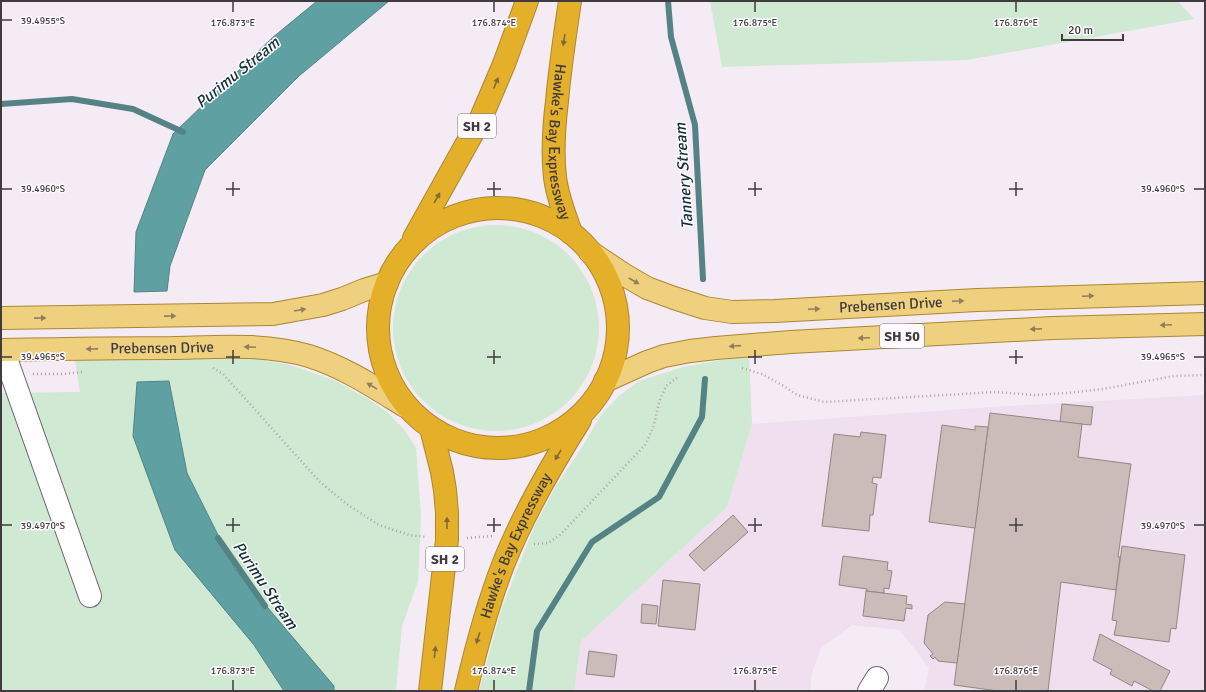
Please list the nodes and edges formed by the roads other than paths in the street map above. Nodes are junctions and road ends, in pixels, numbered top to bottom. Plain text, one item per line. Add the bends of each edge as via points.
1 (526, 1) edge
2 (570, 1) edge
3 (571, 233) junction
4 (410, 244) junction
5 (590, 252) junction
6 (387, 283) junction
7 (1205, 293) edge
8 (1, 318) edge
9 (1205, 324) edge
10 (2, 350) edge
11 (605, 381) junction
12 (405, 406) junction
13 (586, 410) junction
14 (431, 428) junction
15 (90, 596) dead end
16 (430, 691) edge
17 (466, 691) edge

4 -> 1 highway, SH 2 via 481,118 504,64
2 -> 3 highway, Hawke's Bay Expressway via 553,129 553,155 561,206
3 - 4 highway via 538,215 503,208 487,208 448,219
3 - 5 highway
4 - 6 highway, SH 2
5 -> 7 main road, Prebensen Drive / SH 50 via 647,288 706,308 732,312 977,300
5 - 11 highway via 602,267 616,306 618,322 616,347
8 -> 6 main road, Prebensen Drive via 272,314 323,306
6 - 12 highway, SH 2 via 377,333 386,369
9 -> 11 main road, SH 50 via 1052,328 716,348 664,356
12 -> 10 main road, Prebensen Drive via 363,380 330,364 286,351 236,347
10 - 15 lane
11 - 13 highway
12 - 14 highway, SH 2
13 - 14 highway via 560,430 529,444 512,446 495,447 460,442
13 -> 17 highway, Hawke's Bay Expressway via 536,494 503,564 478,638
16 -> 14 highway, SH 2 via 447,540 445,490

